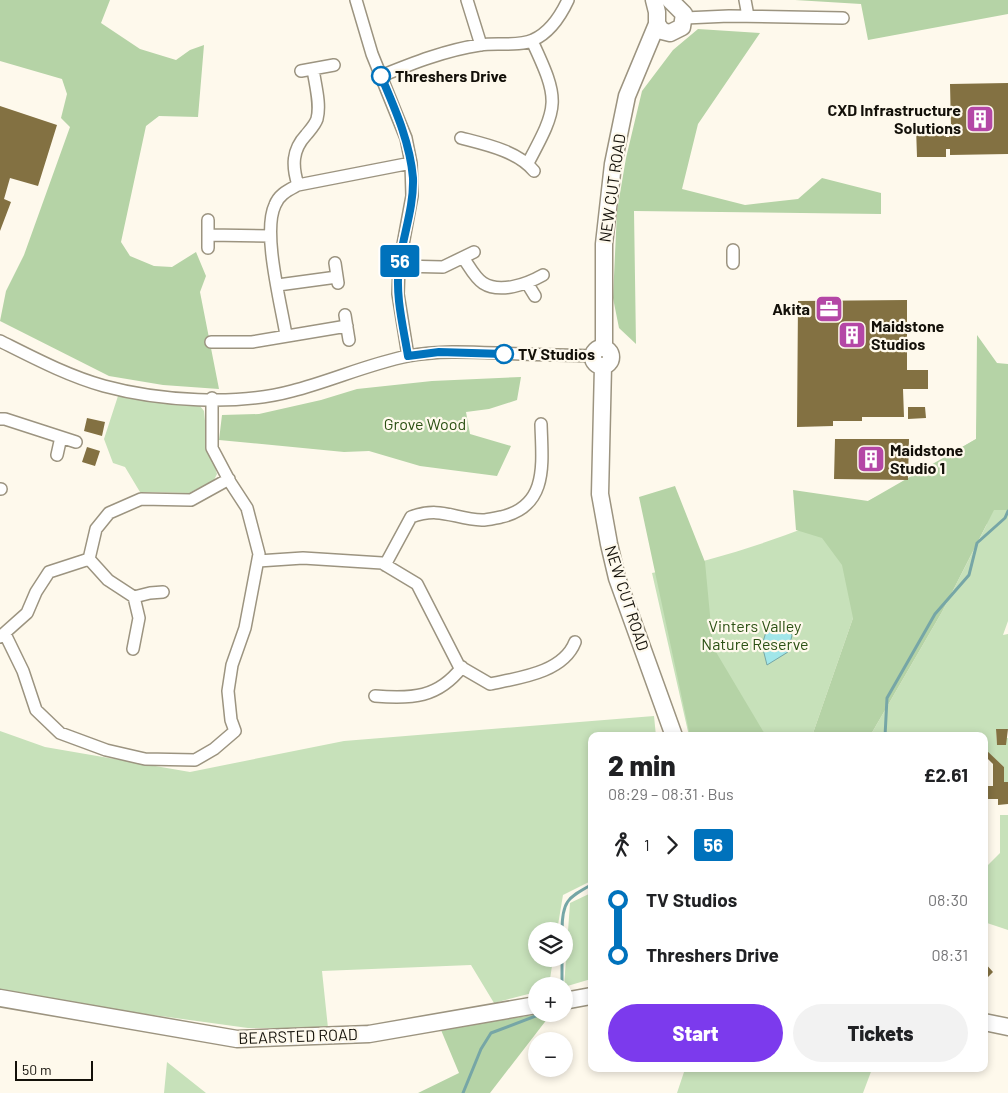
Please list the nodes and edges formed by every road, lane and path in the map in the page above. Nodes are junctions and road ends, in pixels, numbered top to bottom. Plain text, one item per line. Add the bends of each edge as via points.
1 (356, 0) edge
2 (467, 0) edge
3 (568, 0) edge
4 (745, 0) edge
5 (672, 2) edge
6 (748, 16) junction
7 (660, 17) edge
8 (685, 18) junction
9 (843, 18) dead end
10 (532, 41) junction
11 (481, 44) junction
12 (334, 65) dead end
13 (381, 76) junction
14 (461, 138) dead end
15 (411, 163) junction
16 (298, 185) junction
17 (208, 220) dead end
18 (208, 235) junction
19 (270, 236) junction
20 (208, 248) dead end
21 (733, 250) dead end
22 (474, 252) dead end
23 (464, 259) junction
24 (335, 263) dead end
25 (733, 263) dead end
26 (399, 266) junction
27 (543, 275) dead end
28 (527, 283) junction
29 (278, 285) junction
30 (535, 296) dead end
31 (286, 335) junction
32 (349, 340) dead end
33 (0, 342) edge
34 (211, 342) dead end
35 (408, 356) junction
36 (600, 356) junction
37 (212, 398) junction
38 (0, 419) edge
39 (540, 424) dead end
40 (61, 437) junction
41 (76, 442) dead end
42 (57, 455) dead end
43 (229, 479) junction
44 (89, 558) junction
45 (258, 561) junction
46 (385, 565) junction
47 (163, 592) dead end
48 (134, 597) junction
49 (2, 635) edge
50 (575, 642) dead end
51 (133, 649) dead end
52 (462, 667) junction
53 (375, 696) dead end
54 (673, 732) edge
55 (588, 997) edge
56 (0, 998) edge
57 (573, 999) edge
58 (528, 1006) edge
59 (988, 1023) edge
60 (1008, 1027) edge

1 - 13 street
2 - 11 street
3 - 10 street via 543,34
4 - 6 street
5 - 7 street via 664,5
5 - 8 street via 682,10
6 - 8 street
6 - 9 street
7 - 8 street, NEW CUT ROAD via 682,28
7 - 36 street, NEW CUT ROAD via 627,96 614,164 604,244
10 - 11 street
10 - 14 street via 552,86 554,104 531,167 480,149
11 - 13 street via 453,50
12 - 16 street via 307,70 318,113 294,158 293,170
13 - 15 street via 406,138
15 - 16 street
15 - 26 street via 412,196
16 - 19 street via 284,193 275,205
17 - 18 street
18 - 19 street
18 - 20 street
19 - 29 street
21 - 25 street
22 - 23 street
23 - 26 street via 435,268
23 - 28 street via 482,283 493,287
24 - 29 street via 338,281
26 - 35 street via 398,294
27 - 28 street
28 - 30 street
29 - 31 street
31 - 32 street via 346,321
31 - 34 street via 252,342 226,338
33 - 37 street via 52,367 104,386 158,396
35 - 36 street via 465,352
35 - 37 street via 291,391 243,398
36 - 54 street, NEW CUT ROAD via 600,494 609,544
37 - 43 street via 212,448
38 - 40 street
39 - 46 street via 542,471 537,492 518,513 483,520 426,511 411,517
40 - 41 street
40 - 42 street
43 - 44 street via 191,500 141,499 109,513 96,529
43 - 45 street via 247,508
44 - 48 street via 108,580
44 - 49 street via 49,572 27,613
45 - 46 street via 303,558
45 - 49 street via 228,692 235,731 195,760 145,759 106,750 60,733 36,710 23,671
46 - 52 street via 417,584
47 - 48 street
48 - 51 street via 140,618
50 - 52 street via 554,666 490,684
52 - 53 street via 453,680 437,691 396,698
55 - 57 street
56 - 58 street, BEARSTED ROAD via 237,1039 369,1034
59 - 60 street

